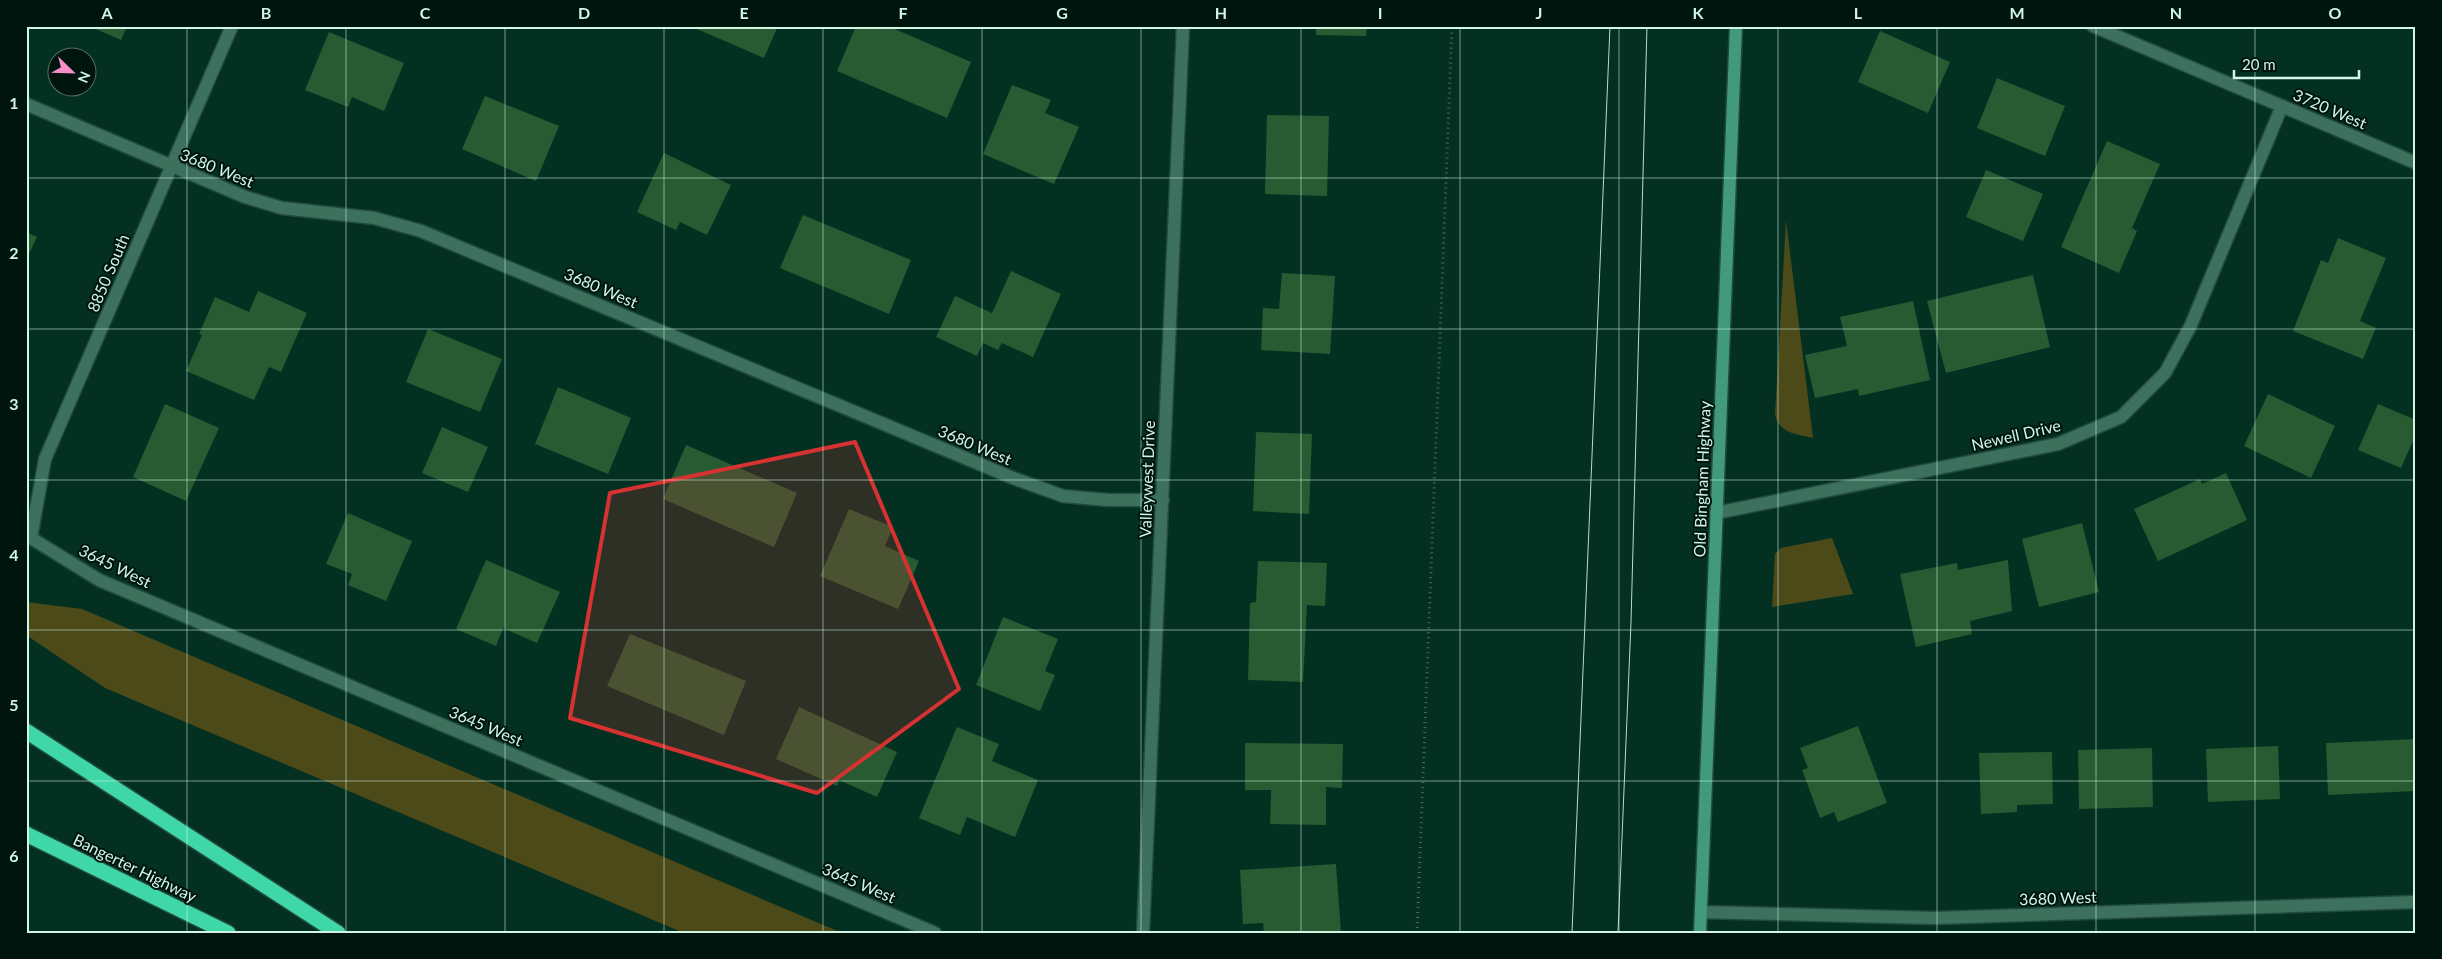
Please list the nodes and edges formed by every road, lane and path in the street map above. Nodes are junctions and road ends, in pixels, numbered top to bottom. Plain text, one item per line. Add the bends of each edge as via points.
1 (232, 26) edge
2 (1183, 26) edge
3 (1452, 26) edge
4 (1736, 26) edge
5 (2093, 26) edge
6 (26, 104) edge
7 (2282, 106) junction
8 (2416, 163) edge
9 (172, 167) junction
10 (1162, 500) junction
11 (1716, 513) junction
12 (31, 538) joint
13 (26, 731) edge
14 (26, 834) edge
15 (2416, 902) edge
16 (1701, 912) junction
17 (228, 933) edge
18 (338, 933) edge
19 (935, 933) edge
20 (1142, 933) edge
21 (1417, 933) edge
22 (1700, 933) edge

1 - 9 street, 8850 South
2 - 10 street, Valleywest Drive
3 - 21 path
4 - 11 street, Old Bingham Highway
5 - 7 street, 3720 West
6 - 9 street, 3680 West
7 - 8 street, 3720 West
7 - 11 street, Newell Drive via 2190,325 2165,373 2121,417 2058,444
9 - 10 street, 3680 West via 245,197 282,208 374,218 421,231 1063,496
9 - 12 street, 8850 South via 44,459
10 - 20 street, Valleywest Drive
11 - 16 street, Old Bingham Highway
12 - 19 street, 3645 West via 99,580
13 - 18 highway
14 - 17 highway, Bangerter Highway
15 - 16 street, 3680 West via 1935,918
16 - 22 street, Old Bingham Highway

